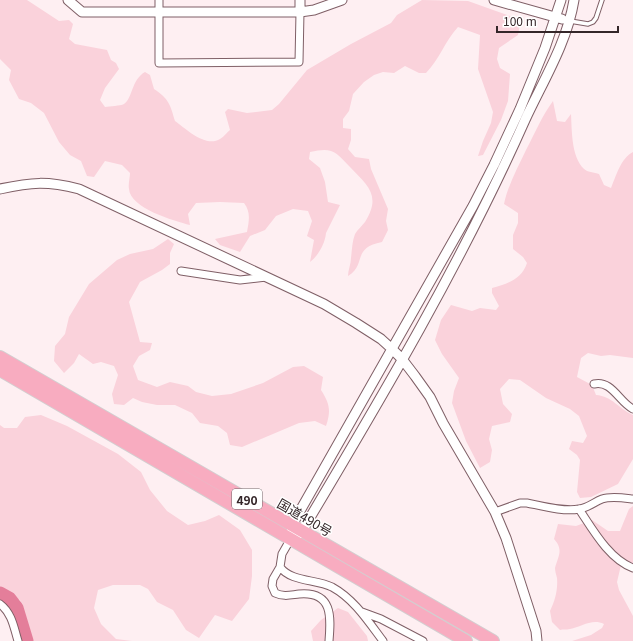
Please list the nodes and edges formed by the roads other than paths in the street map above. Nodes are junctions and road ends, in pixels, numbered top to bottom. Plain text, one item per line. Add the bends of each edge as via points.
1 (68, 0) edge
2 (159, 0) edge
3 (300, 0) edge
4 (342, 0) edge
5 (494, 0) edge
6 (561, 0) edge
7 (574, 0) edge
8 (602, 0) edge
9 (300, 12) junction
10 (159, 13) junction
11 (556, 17) junction
12 (569, 21) junction
13 (0, 190) edge
14 (181, 271) dead end
15 (266, 277) junction
16 (392, 349) junction
17 (0, 357) edge
18 (402, 359) junction
19 (0, 370) edge
20 (594, 384) dead end
21 (633, 409) edge
22 (633, 499) edge
23 (580, 510) junction
24 (495, 512) junction
25 (297, 528) junction
26 (290, 540) junction
27 (280, 567) junction
28 (633, 568) edge
29 (0, 604) edge
30 (362, 612) junction
31 (18, 641) edge
32 (329, 641) edge
33 (383, 641) edge
34 (423, 641) edge
35 (466, 641) edge
36 (493, 641) edge
37 (537, 641) edge

1 - 10 street via 82,12
2 - 10 street
3 - 9 street
4 - 9 street
5 - 11 street
6 - 11 street
7 - 12 street
8 - 12 lane via 593,22 588,24
9 - 10 street
9 - 10 street via 299,62 159,63
11 - 12 street
11 - 16 street via 543,54 494,165
12 - 18 street via 558,52 499,179 459,258
13 - 15 street via 44,182 79,189
14 - 15 street via 240,280
15 - 16 street via 330,308
16 - 18 street
16 - 25 street
17 - 25 highway, 国道490号 / 490
18 - 24 street via 430,398
18 - 25 street
19 - 26 highway, 国道490号 / 490
20 - 21 street via 604,383 609,386
22 - 23 street via 602,499
23 - 24 street via 520,503
23 - 28 street via 610,552 626,566
24 - 37 street via 506,538
25 - 26 street
25 - 36 highway, 国道490号 / 490
26 - 27 street via 282,554
26 - 35 highway, 国道490号 / 490
27 - 30 street via 287,574 321,582 332,588
27 - 32 street via 273,579 275,593 280,596 312,595 322,599 329,607
29 - 31 street via 13,623
30 - 33 street
30 - 34 street

